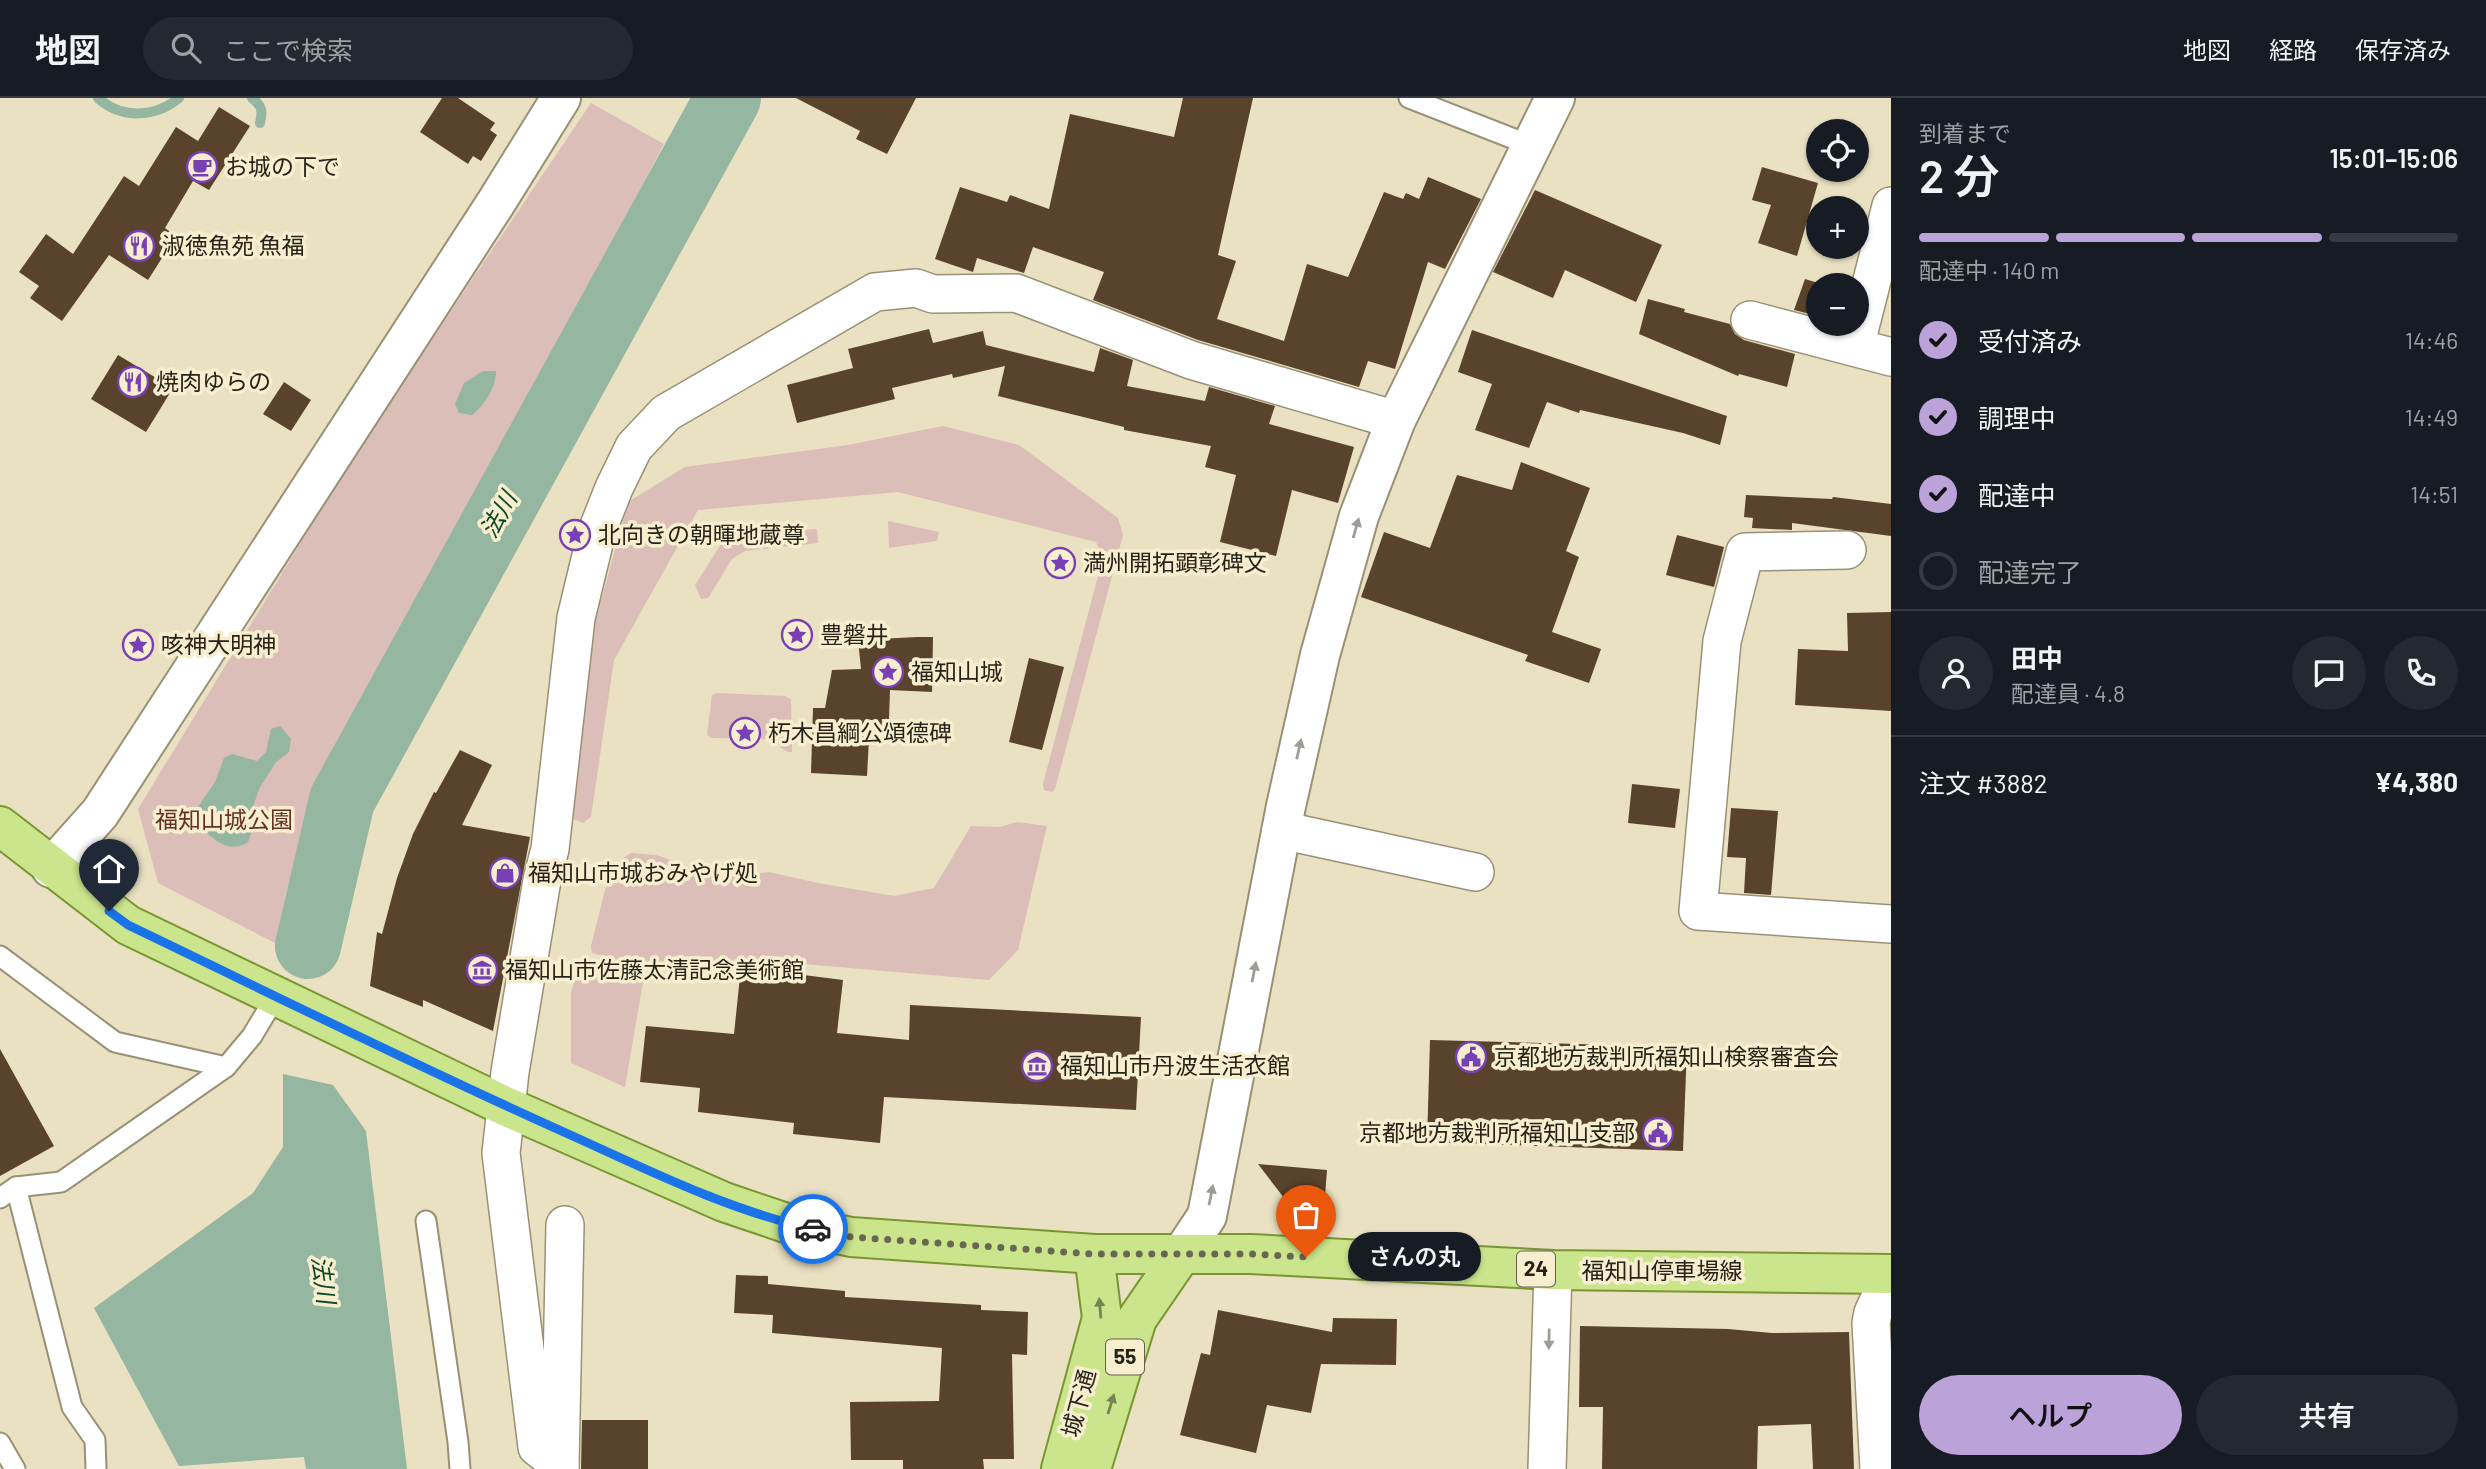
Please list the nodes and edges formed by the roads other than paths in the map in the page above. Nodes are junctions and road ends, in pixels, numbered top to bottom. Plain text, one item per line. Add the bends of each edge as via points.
1 (561, 98) edge
2 (1409, 98) edge
3 (1555, 98) edge
4 (1532, 146) junction
5 (1891, 206) edge
6 (1750, 320) dead end
7 (1855, 347) junction
8 (1891, 357) edge
9 (1396, 420) junction
10 (1847, 550) dead end
11 (0, 826) edge
12 (1281, 830) junction
13 (51, 868) junction
14 (1475, 872) dead end
15 (1891, 924) edge
16 (0, 956) edge
17 (276, 996) junction
18 (226, 1067) junction
19 (507, 1107) junction
20 (8, 1193) edge
21 (426, 1221) dead end
22 (565, 1225) dead end
23 (1094, 1254) junction
24 (1181, 1255) junction
25 (1552, 1270) junction
26 (1891, 1274) edge
27 (0, 1443) edge
28 (560, 1467) edge
29 (15, 1469) edge
30 (96, 1469) edge
31 (460, 1469) edge
32 (1061, 1469) edge
33 (1091, 1469) edge
34 (1119, 1469) edge
35 (1546, 1469) edge
36 (1879, 1469) edge

1 - 13 street via 100,813
2 - 4 lane
3 - 4 street
4 - 9 street
5 - 7 street
6 - 7 street
7 - 8 street
12 -> 9 street via 1356,528
9 - 19 street via 1191,360 1016,293 933,294 916,288 875,292 666,413 634,447 614,488 597,531 576,618 550,849
10 - 15 street via 1745,552 1722,641 1698,911
11 - 13 main road, 福知山停車場線
12 - 14 street
24 -> 12 street via 1207,1216
13 - 17 main road, 福知山停車場線 via 128,925
16 - 18 lane via 115,1042
17 - 18 lane
17 - 19 main road, 福知山停車場線
18 - 20 lane via 61,1182
19 - 23 main road, 福知山停車場線 via 724,1202 786,1223 851,1237
19 - 28 street via 501,1153 537,1447
20 - 30 lane via 72,1407 95,1440
21 - 31 lane
22 - 28 street
23 - 24 main road, 福知山停車場線
32 -> 23 main road, 城下通 / 55 via 1102,1318
24 - 25 main road, 福知山停車場線 / 24 via 1251,1254
33 -> 24 main road, 城下通 / 55 via 1137,1319
24 - 34 main road, 55
25 - 26 main road, 福知山停車場線 / 24
25 -> 35 street
26 - 36 street via 1871,1323
27 - 29 lane

